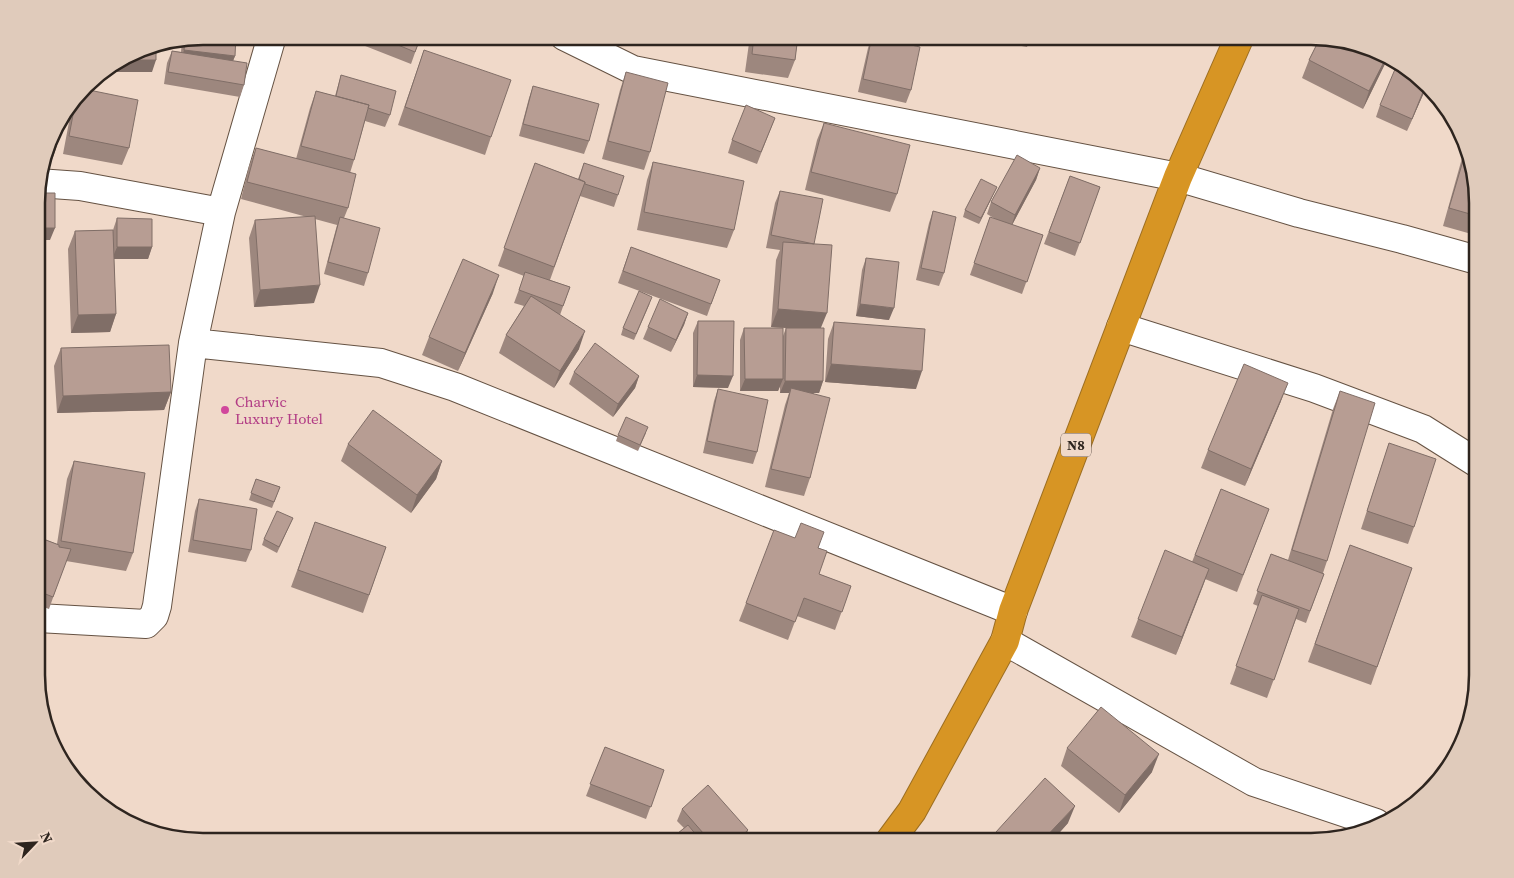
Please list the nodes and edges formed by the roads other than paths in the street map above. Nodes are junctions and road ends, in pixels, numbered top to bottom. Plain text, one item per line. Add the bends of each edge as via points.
1 (269, 45) edge
2 (582, 45) edge
3 (1236, 45) edge
4 (1178, 178) junction
5 (46, 184) edge
6 (221, 212) junction
7 (1469, 258) edge
8 (1121, 328) junction
9 (194, 343) junction
10 (1469, 457) edge
11 (1013, 611) junction
12 (45, 618) edge
13 (1005, 641) junction
14 (1371, 821) edge
15 (896, 833) edge

1 - 6 street
2 - 4 street via 633,70
3 - 4 highway, N8
4 - 7 street
4 - 8 highway, N8
5 - 6 street via 80,186
6 - 9 street
8 - 10 street via 1314,388 1423,429
8 - 11 highway, N8
9 - 11 street via 381,363 455,387
9 - 12 street via 154,616 146,624
11 - 13 highway, N8
13 - 14 street via 1254,782
13 - 15 highway, N8 via 912,811

